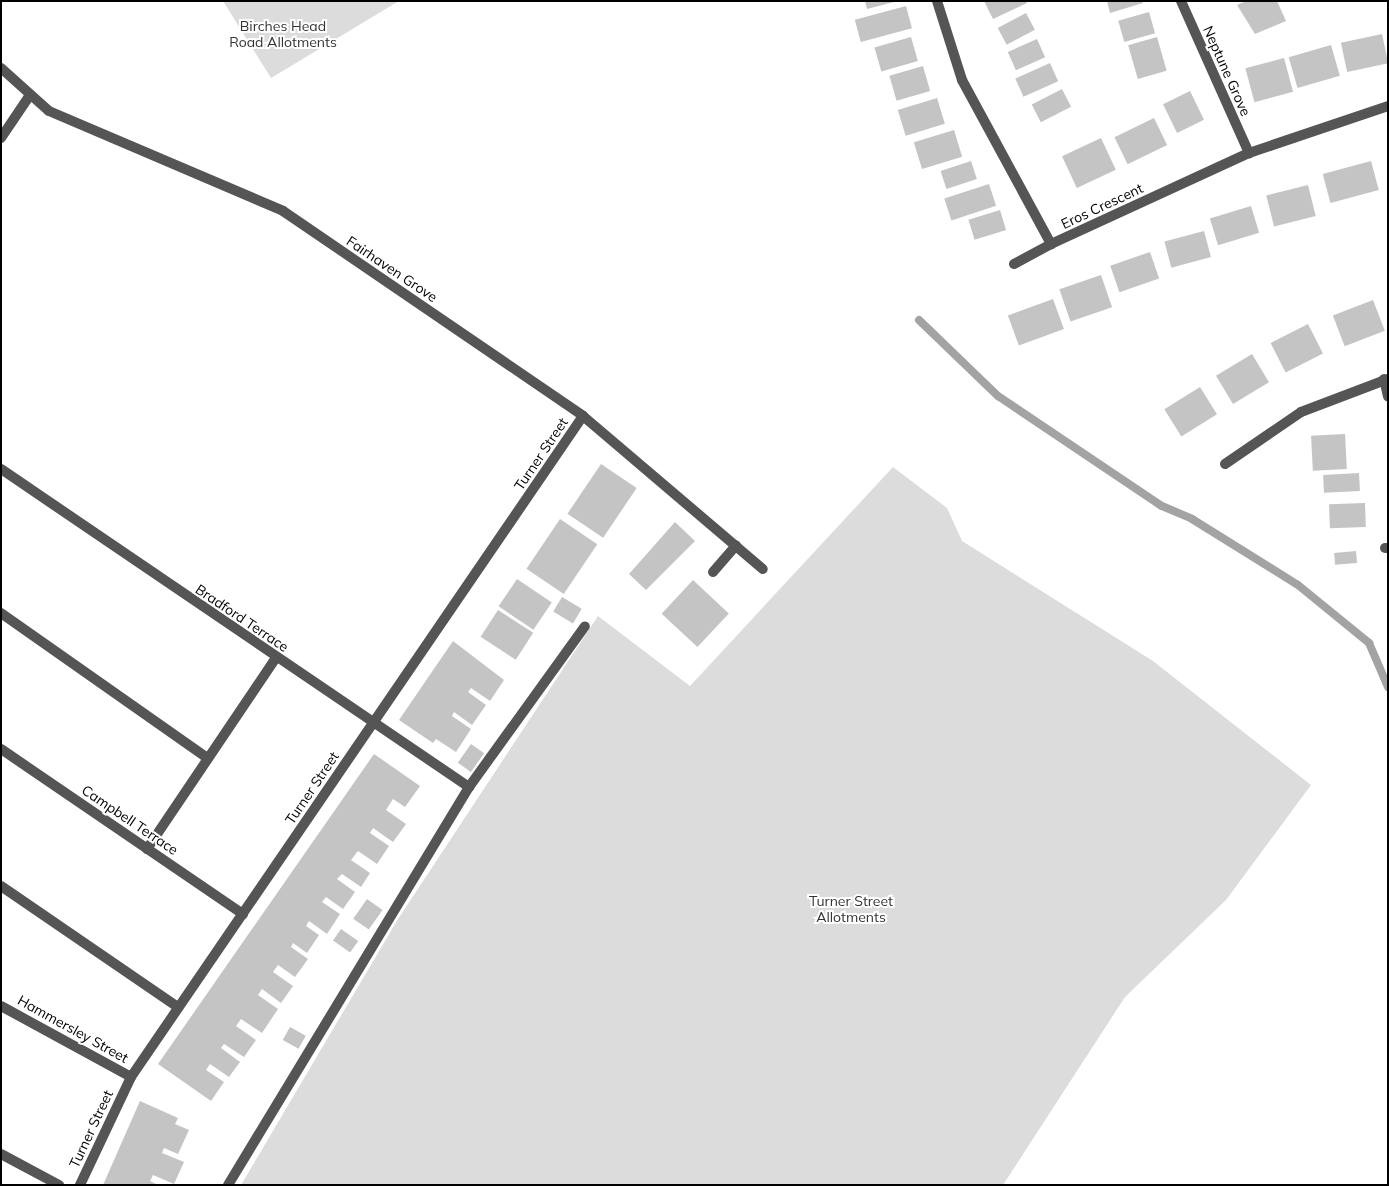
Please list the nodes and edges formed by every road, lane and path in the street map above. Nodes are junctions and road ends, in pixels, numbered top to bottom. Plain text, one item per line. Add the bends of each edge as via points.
1 (937, 1) edge
2 (1181, 1) edge
3 (1, 68) edge
4 (30, 95) junction
5 (1388, 106) edge
6 (1, 138) edge
7 (1249, 153) junction
8 (1051, 244) junction
9 (1014, 264) dead end
10 (1386, 379) edge
11 (1388, 397) edge
12 (583, 416) junction
13 (1225, 464) dead end
14 (1, 469) edge
15 (736, 546) junction
16 (763, 570) dead end
17 (713, 572) dead end
18 (1, 613) edge
19 (585, 626) dead end
20 (276, 658) junction
21 (373, 724) junction
22 (1, 749) edge
23 (207, 758) junction
24 (469, 787) junction
25 (147, 848) junction
26 (1, 886) edge
27 (243, 914) junction
28 (1, 1006) edge
29 (178, 1007) junction
30 (131, 1077) junction
31 (1, 1154) edge
32 (59, 1185) edge
33 (80, 1185) edge
34 (228, 1185) edge

1 - 8 street, Eros Crescent via 962,80
2 - 7 street, Neptune Grove
3 - 4 street, Fairhaven Grove
4 - 6 street
4 - 12 street, Fairhaven Grove via 49,111 105,138 283,211
5 - 7 street, Eros Crescent
7 - 8 street, Eros Crescent
8 - 9 street
10 - 11 street
10 - 13 street via 1301,412
12 - 15 street, Fairhaven Grove
12 - 21 street, Turner Street
14 - 20 street, Bradford Terrace
15 - 16 street, Fairhaven Grove
15 - 17 street
18 - 23 street
19 - 24 street
20 - 21 street, Bradford Terrace
20 - 23 street
21 - 24 street, Bradford Terrace
21 - 27 street, Turner Street
22 - 25 street, Campbell Terrace
23 - 25 street
24 - 34 street
25 - 27 street, Campbell Terrace
26 - 29 street
27 - 29 street, Turner Street
28 - 30 street, Hammersley Street
29 - 30 street, Turner Street
30 - 33 street, Turner Street
31 - 32 street

